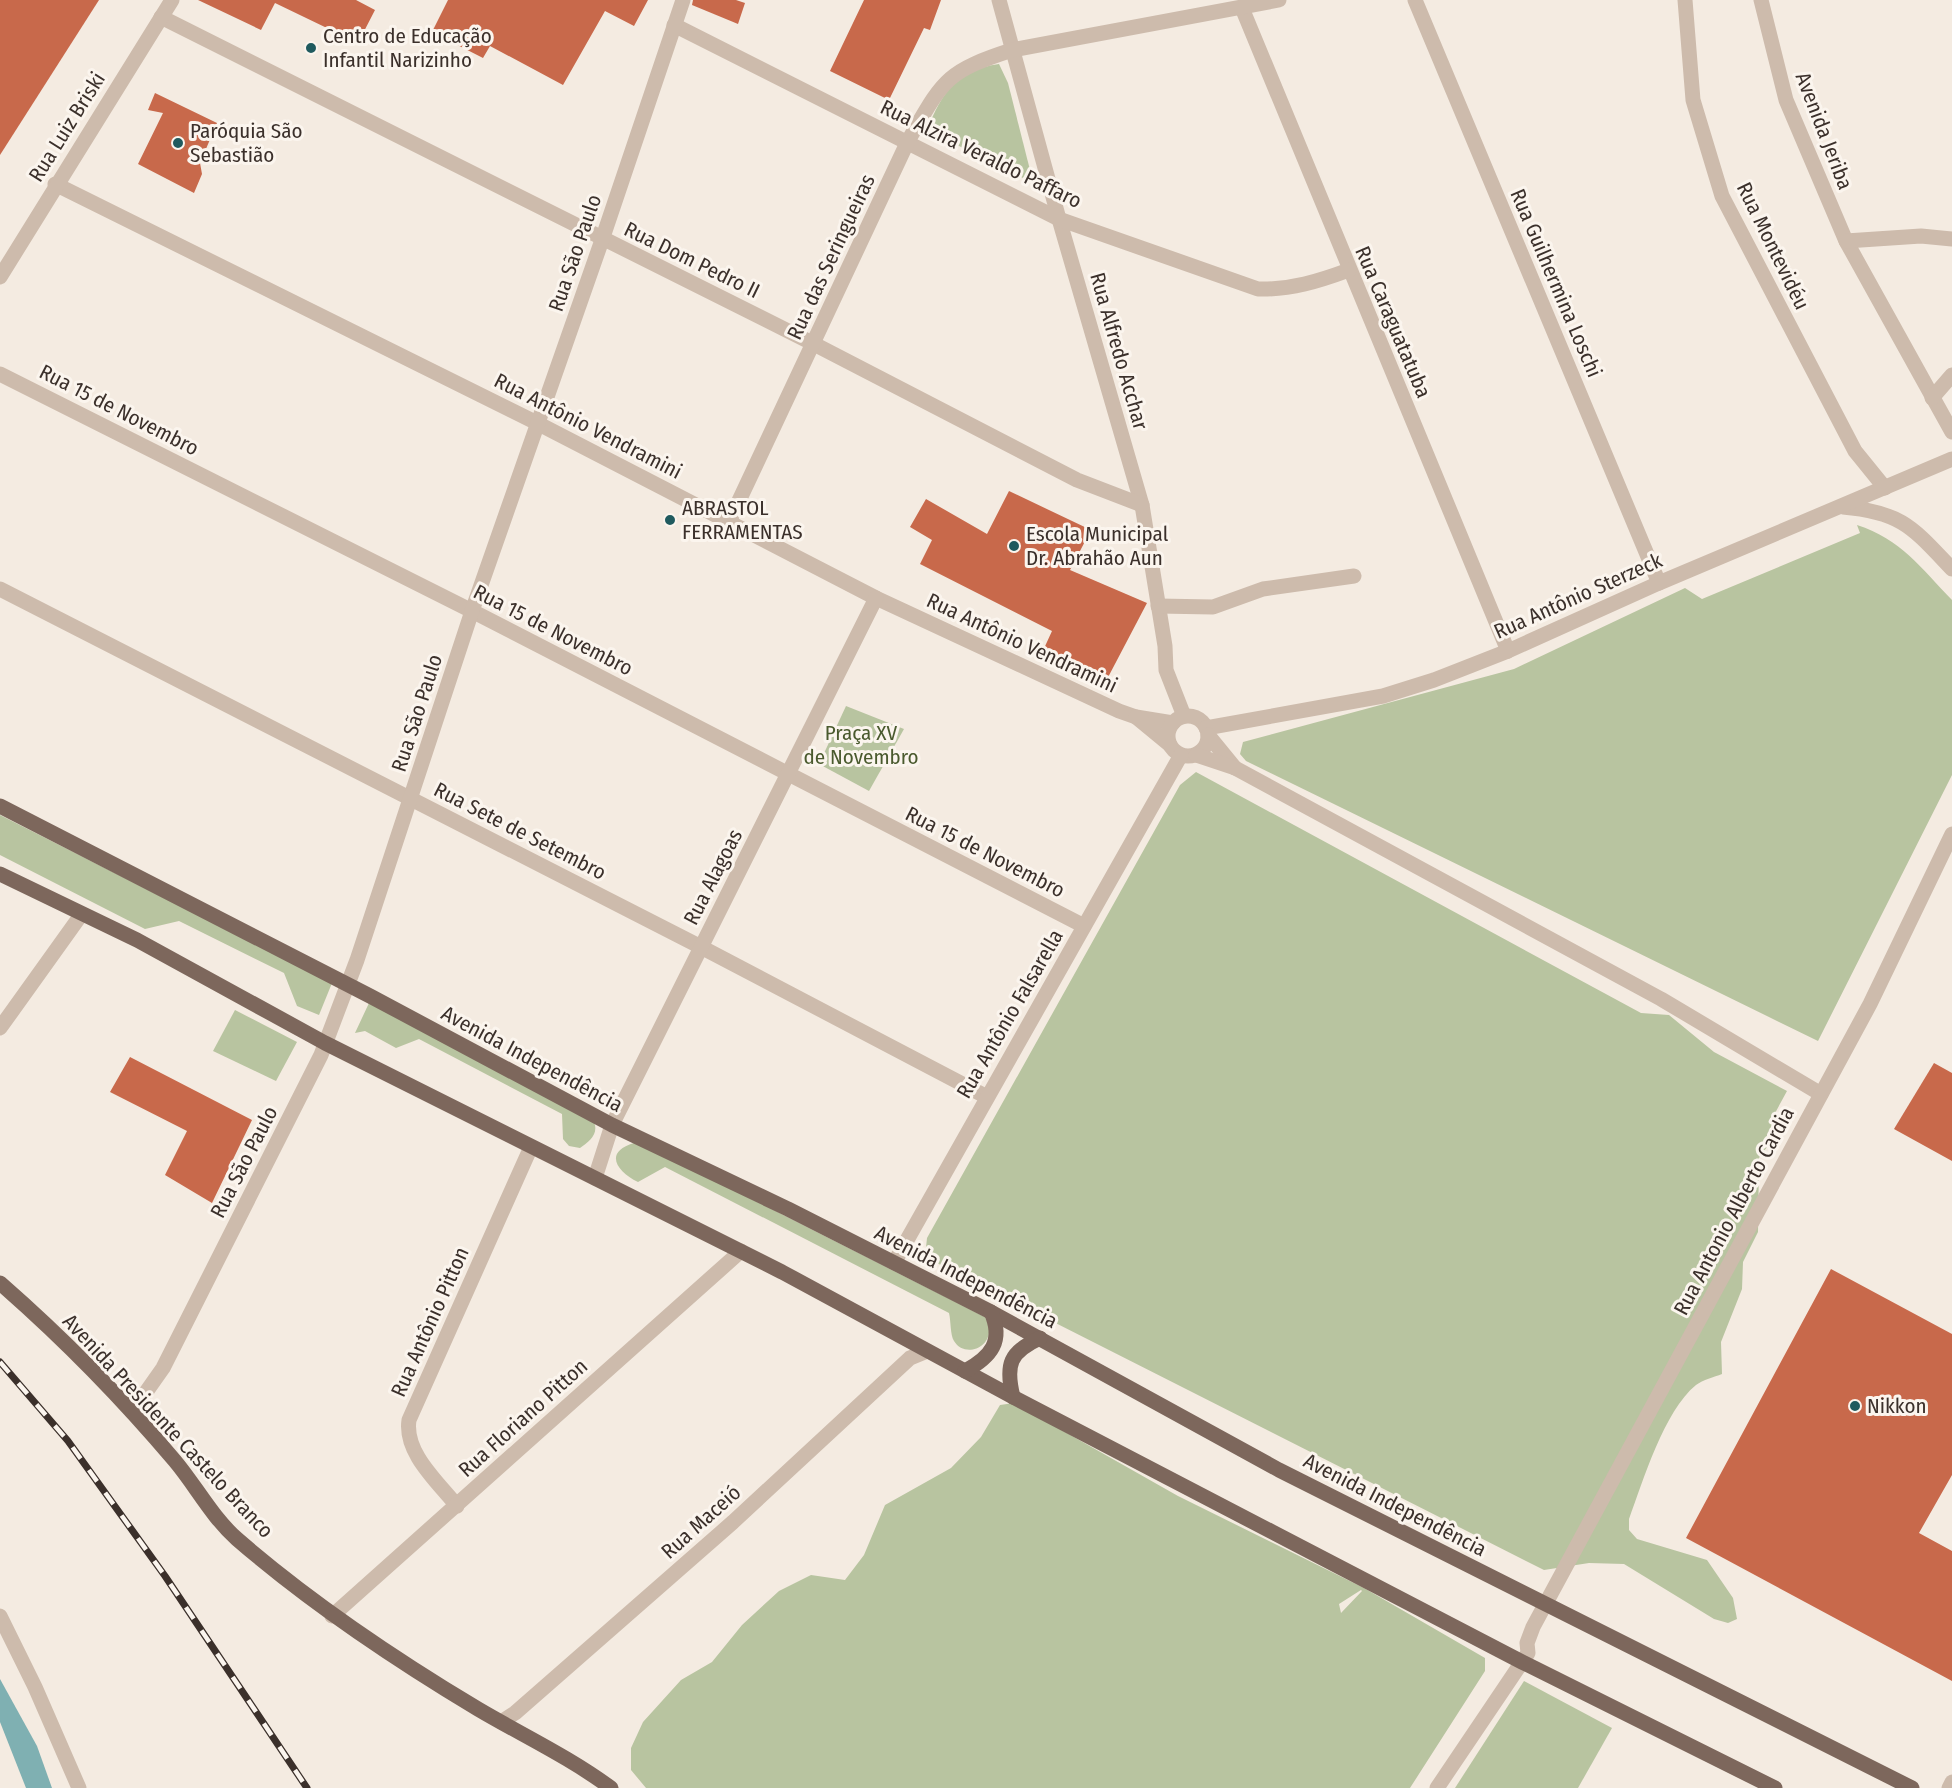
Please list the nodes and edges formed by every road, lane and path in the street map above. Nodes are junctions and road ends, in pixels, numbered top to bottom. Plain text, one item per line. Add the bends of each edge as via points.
1 (172, 0) edge
2 (683, 0) edge
3 (999, 0) edge
4 (1280, 0) edge
5 (1414, 0) edge
6 (1684, 0) edge
7 (1761, 0) edge
8 (1242, 8) junction
9 (161, 17) junction
10 (674, 26) junction
11 (1012, 50) junction
12 (908, 141) junction
13 (55, 184) junction
14 (1059, 219) junction
15 (1952, 239) edge
16 (602, 240) junction
17 (1846, 241) junction
18 (1349, 270) junction
19 (0, 277) edge
20 (814, 344) junction
21 (0, 374) edge
22 (1952, 375) edge
23 (1932, 398) junction
24 (537, 423) junction
25 (1952, 432) edge
26 (1952, 459) edge
27 (1885, 488) junction
28 (1142, 505) junction
29 (1840, 507) junction
30 (729, 522) junction
31 (1952, 569) edge
32 (1354, 576) dead end
33 (1659, 583) junction
34 (0, 589) edge
35 (876, 598) junction
36 (1158, 606) junction
37 (472, 612) junction
38 (1508, 651) junction
39 (1136, 717) junction
40 (1179, 720) junction
41 (1207, 731) junction
42 (1182, 752) junction
43 (1235, 768) junction
44 (789, 775) junction
45 (411, 800) junction
46 (0, 806) edge
47 (1952, 834) edge
48 (0, 874) edge
49 (81, 915) junction
50 (1084, 926) junction
51 (701, 947) junction
52 (347, 985) junction
53 (0, 1028) edge
54 (326, 1043) junction
55 (1821, 1094) junction
56 (987, 1097) junction
57 (612, 1125) junction
58 (531, 1147) junction
59 (595, 1178) junction
60 (741, 1251) junction
61 (894, 1263) junction
62 (0, 1283) edge
63 (991, 1312) junction
64 (1040, 1338) junction
65 (927, 1351) junction
66 (965, 1371) junction
67 (1013, 1397) junction
68 (132, 1412) junction
69 (457, 1506) junction
70 (1547, 1606) junction
71 (0, 1616) edge
72 (332, 1616) junction
73 (1522, 1662) junction
74 (501, 1722) junction
75 (1952, 1782) edge
76 (79, 1788) edge
77 (611, 1788) edge
78 (1437, 1788) edge
79 (1775, 1788) edge
80 (1912, 1788) edge
81 (1949, 1788) edge

1 - 9 street, Rua Luiz Briski
2 - 10 street, Rua São Paulo
3 - 11 street, Rua Alfredo Acchar
4 - 8 street, Rua das Seringueiras
5 - 33 street, Rua Guilhermina Loschi
6 - 27 street, Rua Montevidéu via 1693,100 1722,196 1855,451
7 - 17 street, Avenida Jeriba via 1786,100
8 - 11 street, Rua das Seringueiras
8 - 18 street, Rua Caraguatatuba
9 - 13 street, Rua Luiz Briski
9 - 16 street, Rua Dom Pedro II
10 - 12 street, Rua Alzira Veraldo Paffaro
10 - 16 street, Rua São Paulo
11 - 12 street, Rua das Seringueiras via 970,64 949,77
11 - 14 street, Rua Alfredo Acchar
12 - 14 street, Rua Alzira Veraldo Paffaro
12 - 20 street, Rua das Seringueiras
13 - 19 street, Rua Luiz Briski
13 - 24 street, Rua Antônio Vendramini
14 - 18 street, Rua Alzira Veraldo Paffaro via 1258,289 1307,285
14 - 28 street, Rua Alfredo Acchar
15 - 17 street via 1921,236
16 - 20 street, Rua Dom Pedro II
16 - 24 street, Rua São Paulo
17 - 23 street, Avenida Jeriba
18 - 38 street, Rua Caraguatatuba
20 - 28 street, Rua Dom Pedro II via 1077,480
20 - 30 street, Rua das Seringueiras
21 - 37 street, Rua 15 de Novembro
22 - 23 street
23 - 25 street, Avenida Jeriba
24 - 30 street, Rua Antônio Vendramini
24 - 37 street, Rua São Paulo
26 - 27 street, Rua Antônio Sterzeck
27 - 29 street, Rua Antônio Sterzeck
28 - 36 street, Rua Alfredo Acchar
29 - 31 street via 1873,510 1897,518 1918,533
29 - 33 street, Rua Antônio Sterzeck
30 - 35 street, Rua Antônio Vendramini
32 - 36 street via 1263,590 1213,607
33 - 38 street, Rua Antônio Sterzeck
34 - 45 street, Rua Sete de Setembro
35 - 39 street, Rua Antônio Vendramini
35 - 44 street, Rua Alagoas
36 - 40 street, Rua Alfredo Acchar via 1166,670
37 - 44 street, Rua 15 de Novembro
37 - 45 street, Rua São Paulo
38 - 41 street, Rua Antônio Sterzeck via 1383,696
39 - 40 street, Rua Antônio Vendramini
39 - 42 street, Rua Antônio Vendramini
40 - 41 street via 1195,717
40 - 42 street via 1168,738
41 - 42 street via 1203,750
41 - 43 street
42 - 43 street
42 - 50 street, Rua Antônio Falsarella
43 - 55 street via 1661,999
44 - 50 street, Rua 15 de Novembro
44 - 51 street, Rua Alagoas
45 - 51 street, Rua Sete de Setembro
45 - 52 street, Rua São Paulo
46 - 52 main road, Avenida Independência
47 - 55 street, Rua Antonio Alberto Cardia via 1870,1004
48 - 49 main road
49 - 53 street
49 - 54 main road via 137,940
50 - 56 street, Rua Antônio Falsarella
51 - 56 street, Rua Sete de Setembro
51 - 57 street, Rua Alagoas
52 - 54 street, Rua São Paulo
52 - 57 main road, Avenida Independência
54 - 58 main road
54 - 68 street, Rua São Paulo via 164,1368
55 - 70 street, Rua Antonio Alberto Cardia
56 - 61 street, Rua Antônio Falsarella
57 - 59 street, Rua Alagoas
57 - 61 main road, Avenida Independência
58 - 59 main road
58 - 69 street, Rua Antônio Pitton via 409,1420 407,1434 411,1447
59 - 60 main road
60 - 65 main road
60 - 69 street, Rua Floriano Pitton
61 - 63 main road, Avenida Independência
62 - 68 main road, Avenida Presidente Castelo Branco
63 - 64 main road, Avenida Independência
63 - 66 main road via 998,1327 995,1344
64 - 67 main road via 1011,1359 1008,1379
64 - 70 main road, Avenida Independência via 1279,1470
65 - 66 main road
65 - 74 street, Rua Maceió via 910,1358 733,1522
66 - 67 main road
67 - 73 main road
68 - 72 main road, Avenida Presidente Castelo Branco via 235,1537
69 - 72 street, Rua Floriano Pitton
70 - 73 street, Rua Antonio Alberto Cardia via 1533,1627 1527,1642 1528,1653
70 - 80 main road, Avenida Independência
71 - 76 street
72 - 74 main road, Avenida Presidente Castelo Branco
73 - 78 street, Rua Antonio Alberto Cardia
73 - 79 main road
74 - 77 main road, Avenida Presidente Castelo Branco via 583,1767
75 - 81 street

